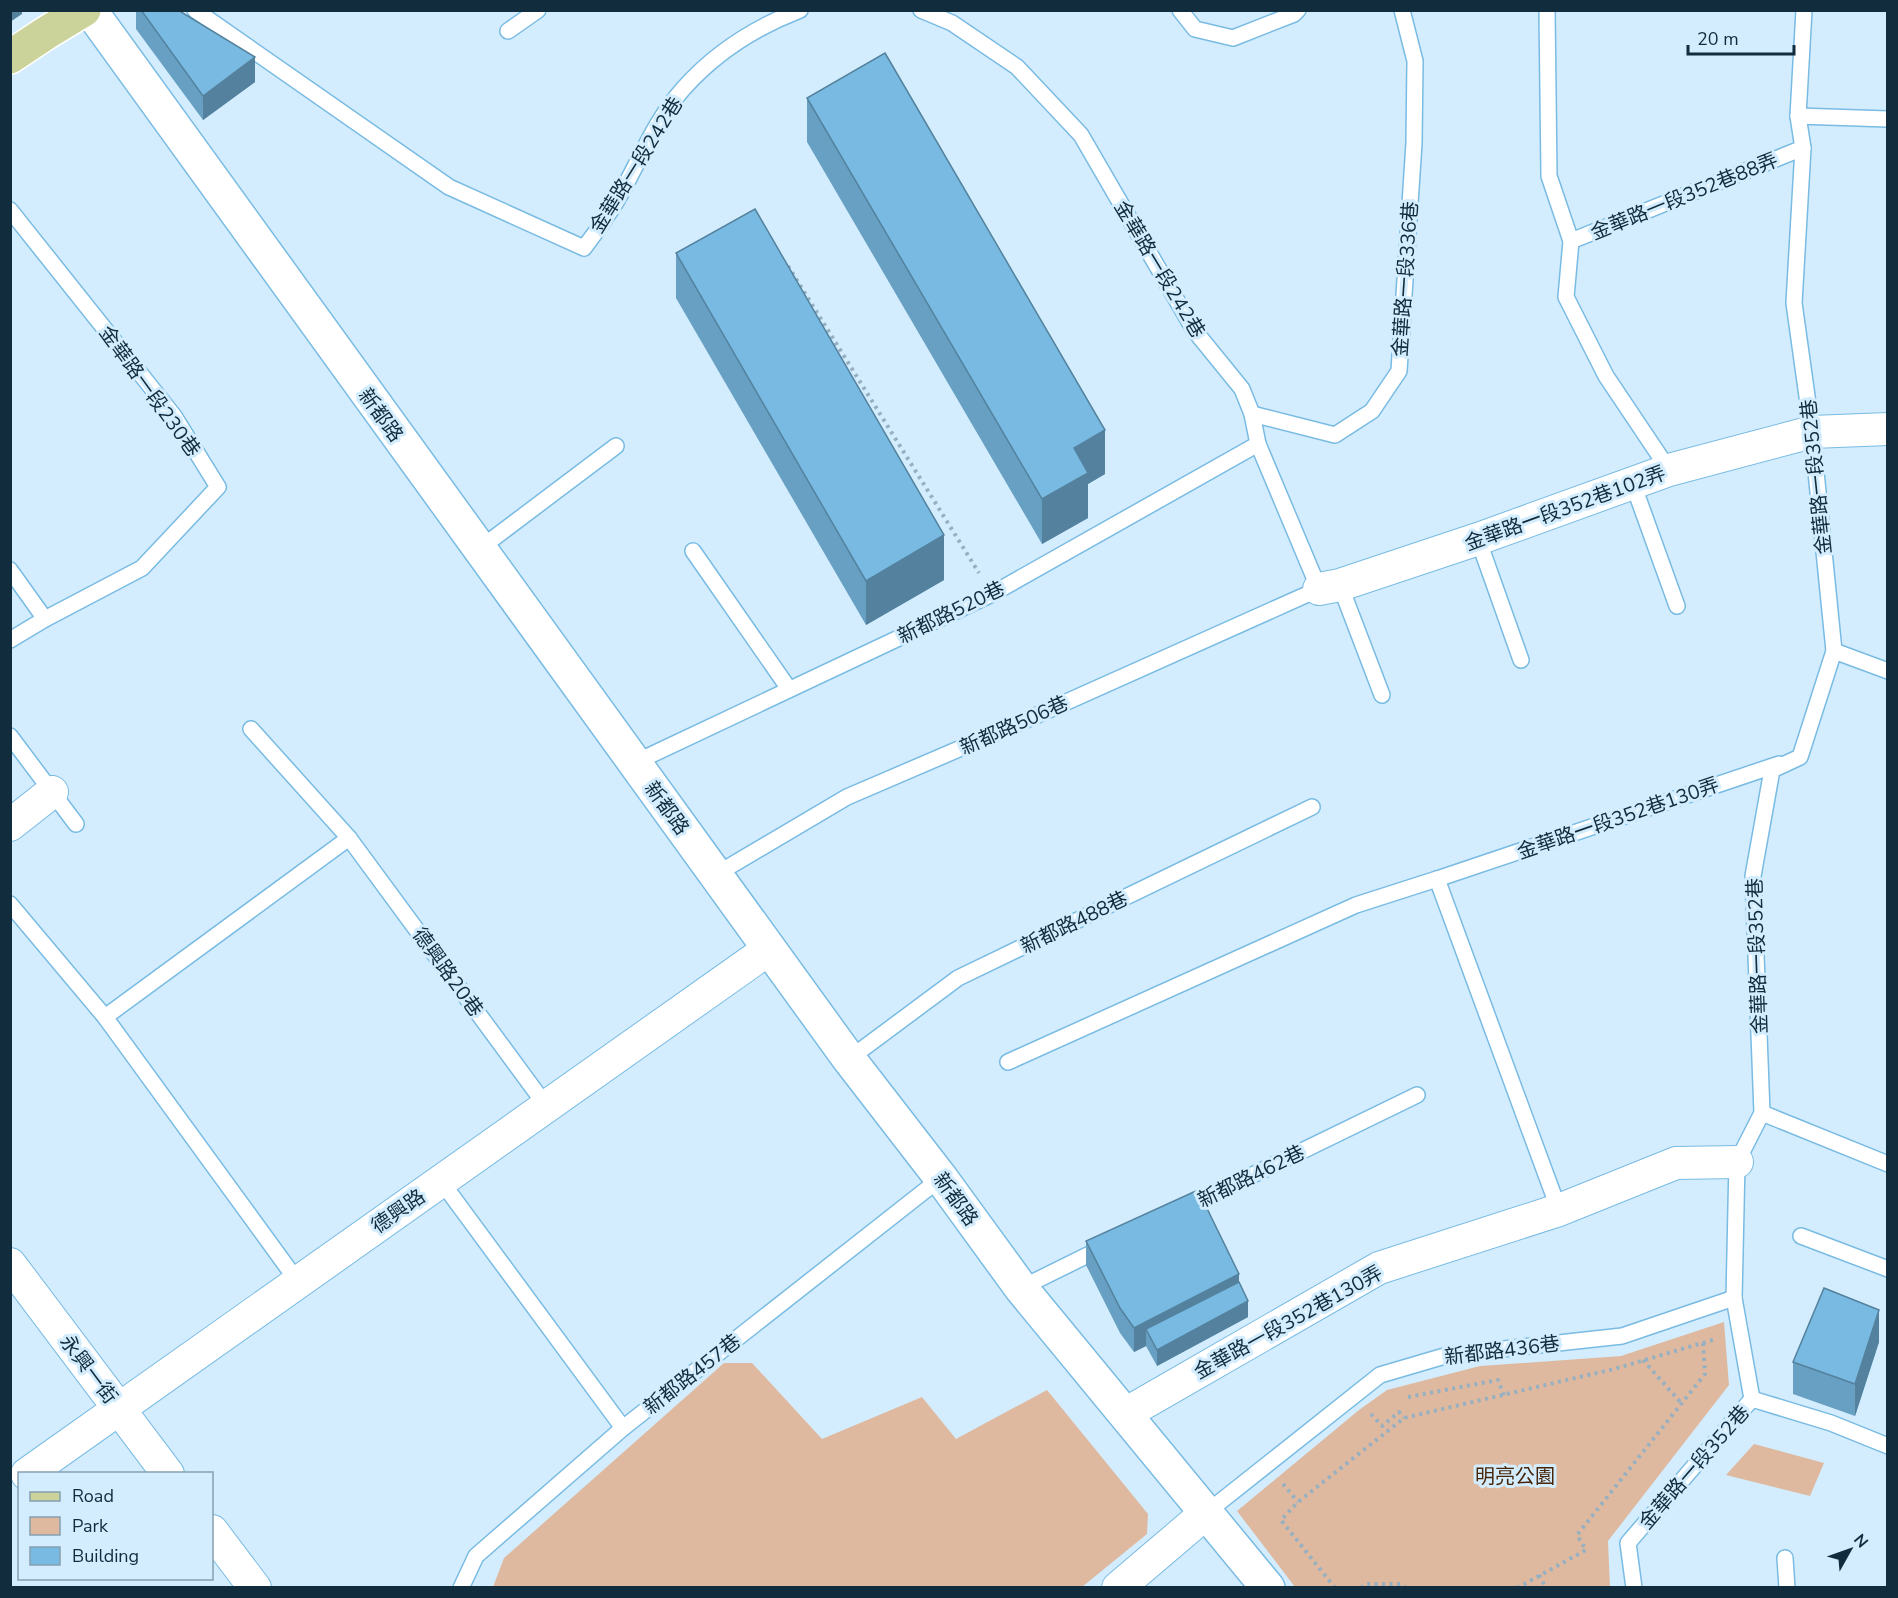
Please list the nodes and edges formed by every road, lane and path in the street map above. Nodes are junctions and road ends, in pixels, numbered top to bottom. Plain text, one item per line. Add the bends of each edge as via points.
1 (84, 10) edge
2 (90, 10) edge
3 (195, 10) edge
4 (538, 10) edge
5 (800, 10) edge
6 (921, 10) edge
7 (1180, 10) edge
8 (1298, 10) edge
9 (1402, 10) edge
10 (1547, 10) edge
11 (1804, 10) edge
12 (508, 31) dead end
13 (10, 57) edge
14 (1798, 116) junction
15 (1887, 119) edge
16 (1803, 148) junction
17 (10, 210) edge
18 (1571, 241) junction
19 (784, 258) edge
20 (1252, 414) junction
21 (1887, 429) edge
22 (1812, 432) junction
23 (1258, 444) junction
24 (616, 446) dead end
25 (1669, 470) junction
26 (1633, 484) junction
27 (1478, 539) junction
28 (478, 550) junction
29 (693, 551) dead end
30 (10, 570) edge
31 (1329, 587) junction
32 (992, 594) junction
33 (1677, 606) dead end
34 (45, 619) junction
35 (10, 640) edge
36 (1834, 651) junction
37 (1521, 660) dead end
38 (1887, 671) edge
39 (789, 689) junction
40 (1382, 695) dead end
41 (251, 729) dead end
42 (10, 736) edge
43 (1800, 757) junction
44 (634, 763) junction
45 (52, 792) junction
46 (1312, 807) dead end
47 (76, 824) dead end
48 (10, 825) edge
49 (349, 838) junction
50 (715, 875) junction
51 (1437, 879) junction
52 (10, 904) edge
53 (769, 950) junction
54 (105, 1017) junction
55 (849, 1059) junction
56 (1008, 1062) dead end
57 (1417, 1095) dead end
58 (547, 1107) junction
59 (1762, 1113) junction
60 (1737, 1162) junction
61 (1887, 1164) edge
62 (941, 1178) junction
63 (441, 1181) junction
64 (1559, 1210) junction
65 (1171, 1215) edge
66 (1801, 1236) dead end
67 (1117, 1241) edge
68 (10, 1264) edge
69 (1887, 1269) edge
70 (298, 1282) junction
71 (1021, 1288) junction
72 (1734, 1298) junction
73 (1642, 1360) junction
74 (1504, 1395) junction
75 (1402, 1398) dead end
76 (1752, 1399) junction
77 (1682, 1404) junction
78 (119, 1408) junction
79 (1379, 1410) dead end
80 (1125, 1414) junction
81 (1404, 1418) junction
82 (1376, 1419) dead end
83 (1364, 1422) dead end
84 (623, 1428) junction
85 (1887, 1446) edge
86 (28, 1472) edge
87 (167, 1472) edge
88 (1294, 1479) dead end
89 (1285, 1486) dead end
90 (1206, 1514) junction
91 (213, 1532) edge
92 (1785, 1558) dead end
93 (1539, 1575) junction
94 (255, 1587) edge
95 (461, 1587) edge
96 (1118, 1587) edge
97 (1268, 1587) edge
98 (1335, 1587) edge
99 (1361, 1587) edge
100 (1406, 1587) edge
101 (1517, 1587) edge
102 (1546, 1587) edge
103 (1634, 1587) edge
104 (1787, 1587) edge

1 - 13 main road
2 - 28 street, 新都路
3 - 5 lane, 金華路一段242巷 via 449,187 584,248 682,90 716,58 760,28
4 - 12 lane
6 - 20 lane, 金華路一段242巷 via 952,23 1017,67 1081,135 1194,330 1242,389
7 - 8 lane via 1195,29 1233,38
9 - 20 lane, 金華路一段336巷 via 1415,61 1414,143 1399,371 1372,411 1335,435
10 - 18 lane via 1550,176
11 - 14 lane, 金華路一段352巷
14 - 15 lane
14 - 16 lane, 金華路一段352巷
16 - 18 lane, 金華路一段352巷88弄
16 - 22 lane, 金華路一段352巷 via 1794,303
17 - 34 lane, 金華路一段230巷 via 174,416 218,487 142,568
18 - 25 lane, 金華路一段352巷88弄 via 1566,297 1606,375
19 - 32 path
20 - 23 lane, 金華路一段242巷
21 - 22 street, 金華路一段352巷102弄
22 - 25 street, 金華路一段352巷102弄
22 - 36 lane, 金華路一段352巷
23 - 31 lane, 金華路一段242巷
23 - 32 lane, 新都路520巷
24 - 28 lane
25 - 26 street, 金華路一段352巷102弄
26 - 27 street, 金華路一段352巷102弄
26 - 33 lane
27 - 31 street, 金華路一段352巷102弄
27 - 37 lane
28 - 44 street, 新都路
29 - 39 lane
30 - 34 lane
31 - 40 lane, 金華路一段242巷
31 - 50 lane, 新都路506巷 via 847,797
32 - 39 lane, 新都路520巷
34 - 35 lane
36 - 38 lane
36 - 43 lane, 金華路一段352巷
39 - 44 lane, 新都路520巷
41 - 49 lane, 德興路20巷
42 - 45 lane
43 - 51 lane, 金華路一段352巷130弄
43 - 59 lane, 金華路一段352巷 via 1772,770 1753,876
44 - 50 street, 新都路
45 - 47 lane
45 - 48 street
46 - 55 lane, 新都路488巷 via 958,978
49 - 54 lane
49 - 58 lane, 德興路20巷
50 - 53 street, 新都路
51 - 56 lane, 金華路一段352巷130弄 via 1356,905
51 - 64 lane
52 - 54 lane
53 - 55 street, 新都路
53 - 58 street, 德興路
54 - 70 lane
55 - 62 street, 新都路
57 - 65 lane, 新都路462巷
58 - 63 street, 德興路
59 - 60 lane, 金華路一段352巷
59 - 61 lane
60 - 64 street, 金華路一段352巷130弄 via 1676,1162
60 - 72 lane, 金華路一段352巷
62 - 71 street, 新都路
62 - 84 lane, 新都路457巷
63 - 70 street, 德興路
63 - 84 lane
64 - 80 street, 金華路一段352巷130弄 via 1379,1268
66 - 69 lane
67 - 71 lane
68 - 78 street, 永興一街
70 - 78 street, 德興路
71 - 80 street, 新都路
72 - 76 lane, 金華路一段352巷
72 - 90 lane, 新都路436巷 via 1622,1336 1448,1355 1380,1375
73 - 74 path
73 - 77 path
73 - 77 path via 1703,1342 1705,1374
74 - 75 path via 1498,1380
74 - 81 path
76 - 85 lane via 1831,1423
76 - 103 lane, 金華路一段352巷 via 1628,1543
77 - 93 path via 1577,1535 1586,1550
78 - 86 street, 德興路
78 - 87 street, 永興一街
79 - 83 path
80 - 90 street, 新都路
81 - 82 path via 1400,1412 1382,1426
81 - 98 path via 1298,1502 1281,1520
84 - 95 lane, 新都路457巷 via 476,1557
88 - 89 path
90 - 96 street
90 - 97 street, 新都路
91 - 94 street
92 - 104 lane
93 - 101 path
93 - 102 path
99 - 100 path

